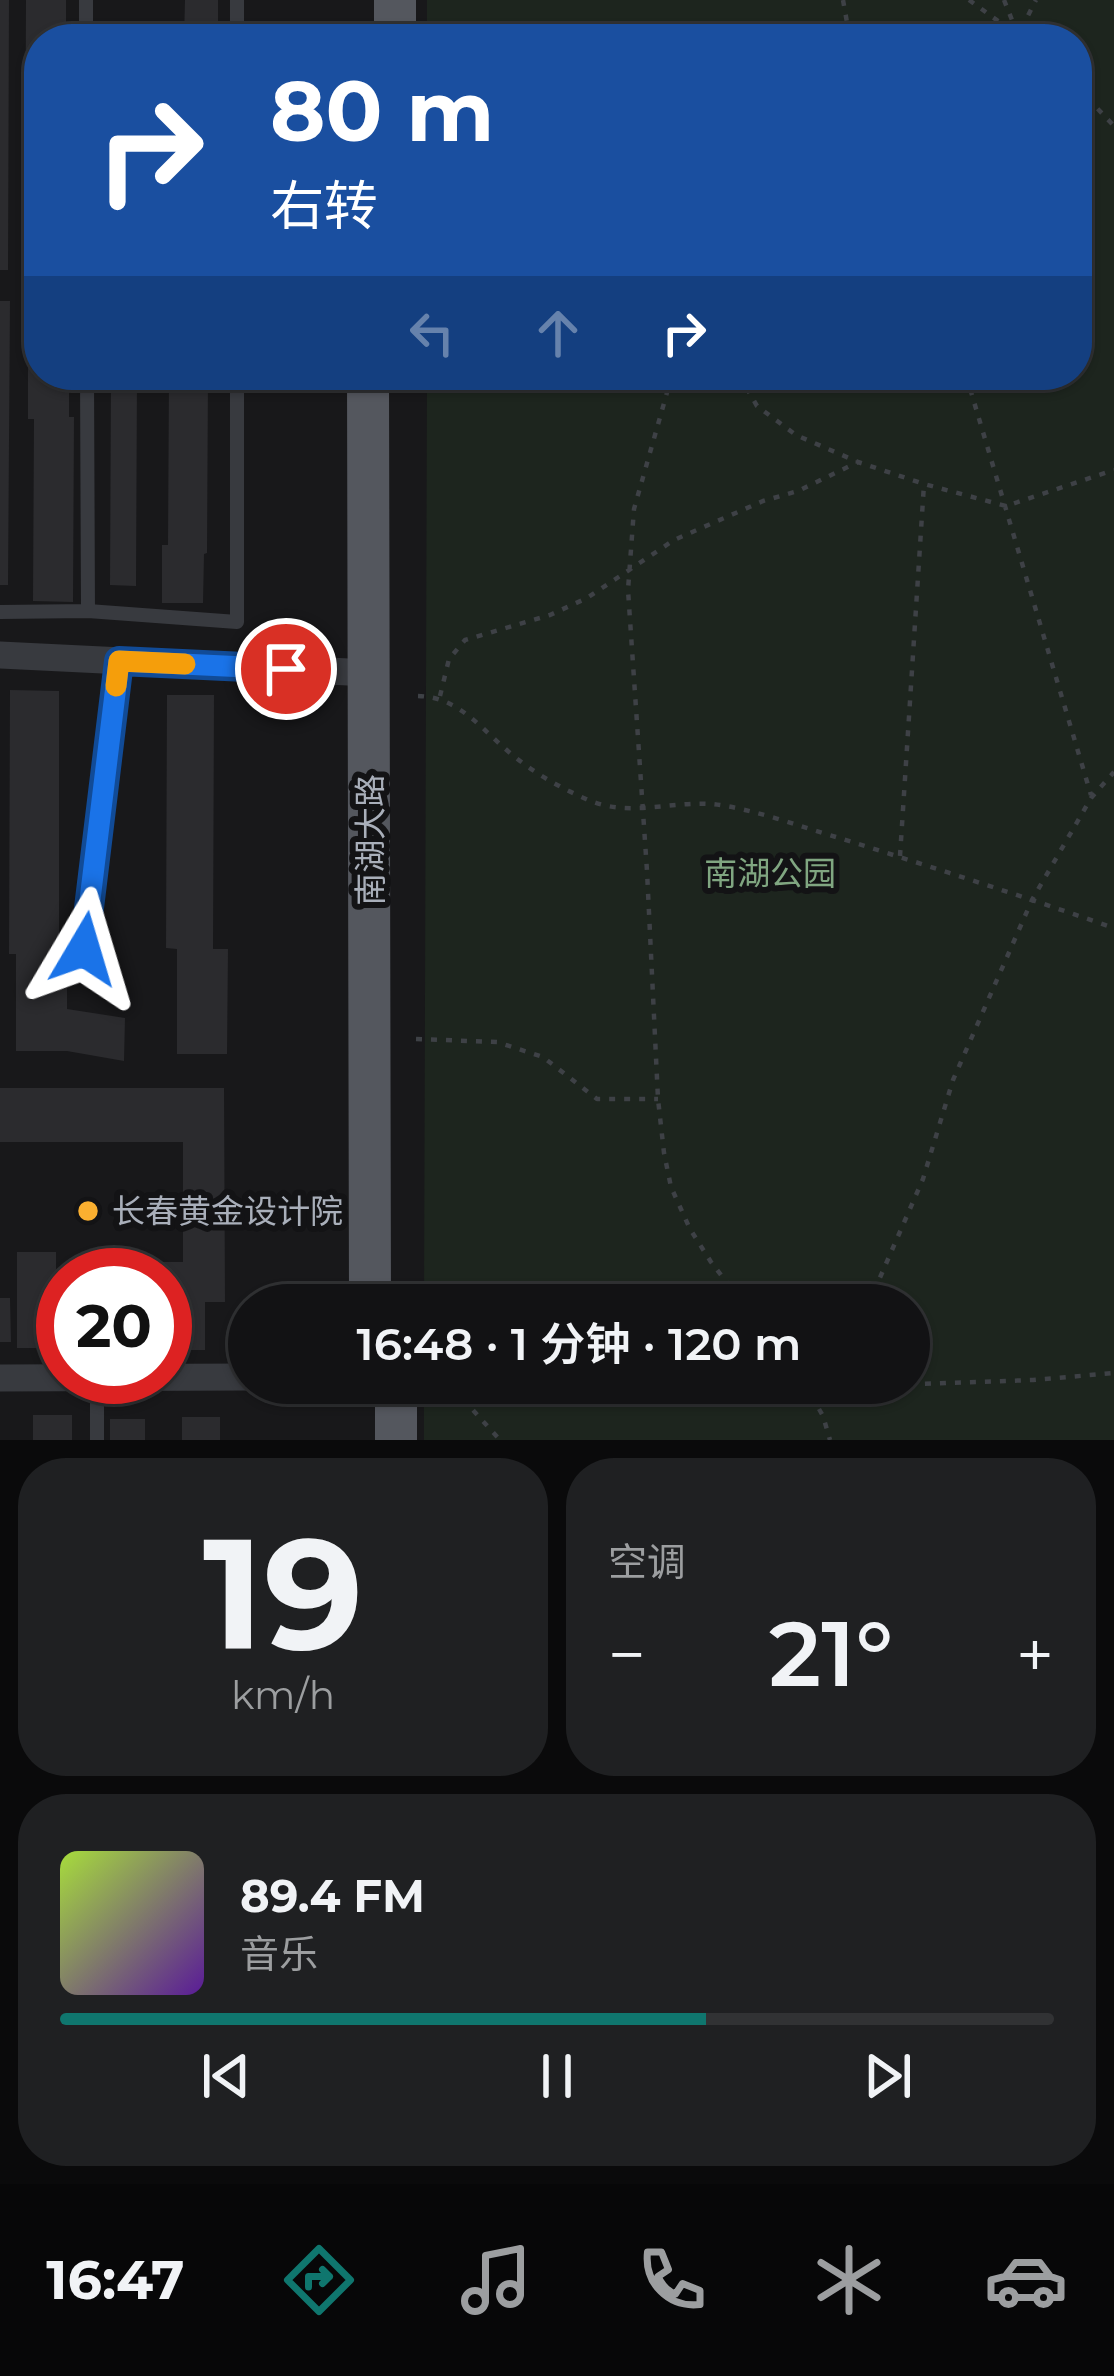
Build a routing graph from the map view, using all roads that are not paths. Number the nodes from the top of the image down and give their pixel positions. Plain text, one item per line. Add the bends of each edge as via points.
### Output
1 (87, 390) edge
2 (237, 390) edge
3 (368, 390) edge
4 (396, 390) edge
5 (88, 611) junction
6 (0, 612) edge
7 (0, 655) edge
8 (119, 661) junction
9 (369, 674) junction
10 (84, 949) dead end
11 (370, 1284) edge
12 (397, 1284) edge
13 (192, 1377) edge
14 (228, 1377) edge
15 (0, 1378) edge
16 (36, 1378) edge
17 (97, 1404) edge
18 (370, 1404) edge
19 (403, 1404) edge
20 (97, 1440) edge
21 (369, 1440) edge
22 (396, 1440) edge

1 - 5 lane
2 - 5 lane via 237,622
3 - 9 main road, 南湖大路
4 - 12 main road, 南湖大路
5 - 6 lane
7 - 8 street
8 - 9 street
8 - 10 lane
9 - 11 main road, 南湖大路
13 - 14 street
15 - 16 street
17 - 20 lane
18 - 21 main road
19 - 22 main road

